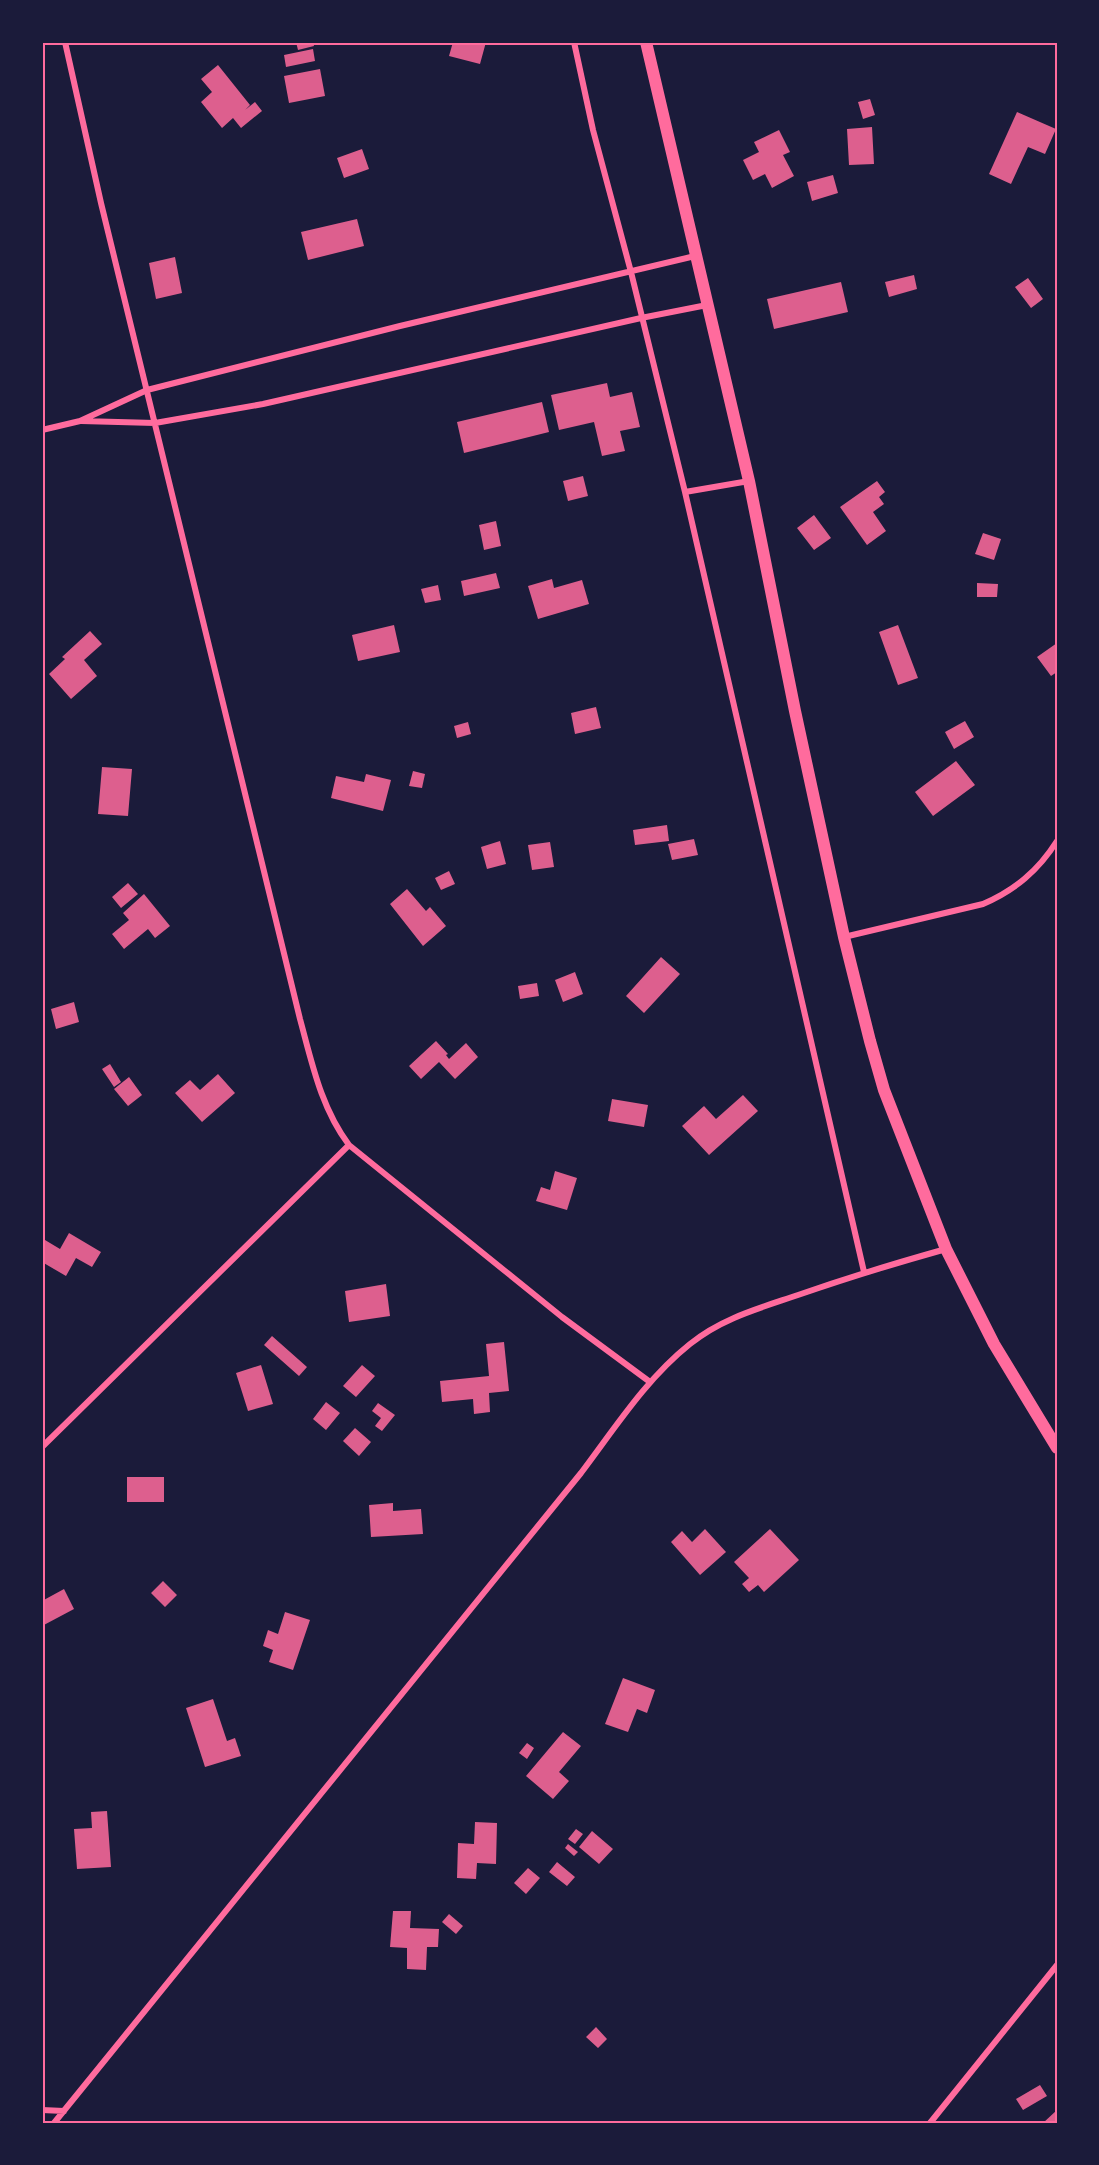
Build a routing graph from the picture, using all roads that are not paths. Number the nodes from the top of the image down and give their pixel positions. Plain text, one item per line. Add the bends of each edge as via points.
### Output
1 (65, 42) edge
2 (574, 42) edge
3 (646, 42) edge
4 (695, 256) junction
5 (631, 272) junction
6 (707, 305) junction
7 (641, 318) junction
8 (147, 390) junction
9 (80, 421) junction
10 (155, 423) junction
11 (42, 430) edge
12 (749, 481) junction
13 (685, 492) junction
14 (1057, 841) edge
15 (844, 937) junction
16 (349, 1145) junction
17 (946, 1250) junction
18 (864, 1272) junction
19 (650, 1382) junction
20 (42, 1447) edge
21 (1057, 1448) edge
22 (1057, 1965) edge
23 (42, 2110) edge
24 (64, 2111) junction
25 (54, 2123) edge
26 (930, 2123) edge

1 - 8 street
2 - 5 street
3 - 4 main road
4 - 5 street
4 - 6 main road
5 - 7 street
5 - 8 street
6 - 7 street
6 - 12 main road
7 - 10 street via 263,404
7 - 13 street
8 - 9 street
8 - 10 street
9 - 10 street
9 - 11 street
10 - 16 street via 300,1019 324,1102
12 - 13 street
12 - 15 main road
13 - 18 street
14 - 15 street via 1032,872 1003,895 983,904
15 - 17 main road via 884,1090
16 - 19 street via 562,1317
16 - 20 street
17 - 18 street
17 - 21 main road via 994,1344
18 - 19 street via 746,1311 719,1324 688,1345
19 - 24 street via 581,1473
22 - 26 street
23 - 24 street
24 - 25 street

